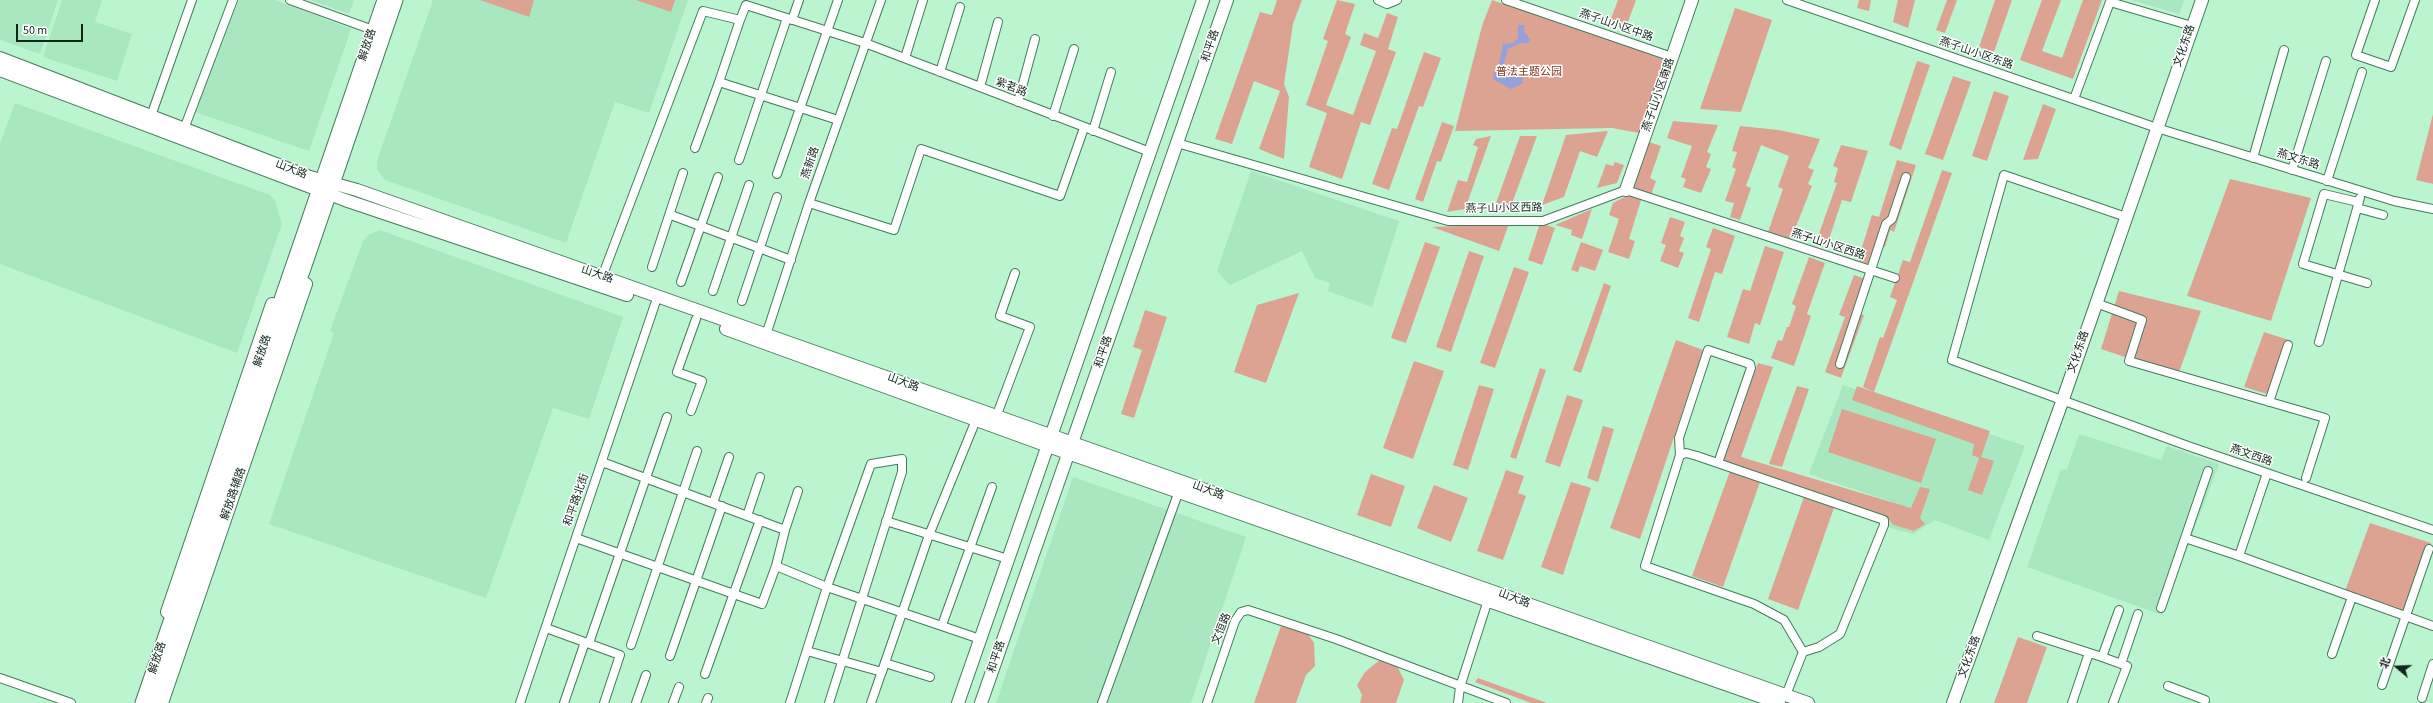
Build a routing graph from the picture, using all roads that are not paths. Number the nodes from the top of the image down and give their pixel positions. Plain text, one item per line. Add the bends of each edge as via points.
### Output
1 (192, 0) edge
2 (233, 0) edge
3 (290, 0) edge
4 (799, 0) edge
5 (838, 0) edge
6 (881, 0) edge
7 (923, 0) edge
8 (1203, 0) edge
9 (1227, 0) edge
10 (1378, 0) edge
11 (1397, 0) edge
12 (1506, 0) edge
13 (1692, 0) edge
14 (1788, 0) edge
15 (2202, 0) edge
16 (2375, 0) edge
17 (2415, 0) edge
18 (394, 1) edge
19 (747, 2) edge
20 (960, 7) dead end
21 (789, 19) junction
22 (740, 20) junction
23 (998, 22) dead end
24 (2192, 26) junction
25 (373, 30) junction
26 (827, 31) junction
27 (1035, 39) dead end
28 (865, 43) junction
29 (1074, 49) dead end
30 (2284, 50) dead end
31 (1672, 57) junction
32 (0, 58) edge
33 (905, 58) junction
34 (2326, 61) dead end
35 (0, 70) edge
36 (940, 72) junction
37 (1111, 72) dead end
38 (2362, 72) dead end
39 (719, 82) junction
40 (980, 87) junction
41 (761, 96) junction
42 (2074, 99) junction
43 (1018, 102) junction
44 (800, 108) junction
45 (150, 116) junction
46 (1054, 116) junction
47 (838, 120) junction
48 (1084, 128) junction
49 (2157, 128) junction
50 (184, 129) junction
51 (1093, 131) junction
52 (1177, 143) junction
53 (696, 148) dead end
54 (1150, 152) junction
55 (2253, 158) junction
56 (739, 160) dead end
57 (2292, 170) junction
58 (683, 173) dead end
59 (777, 174) dead end
60 (718, 177) dead end
61 (1906, 177) dead end
62 (2327, 181) junction
63 (749, 184) dead end
64 (326, 187) junction
65 (1626, 190) junction
66 (2361, 191) junction
67 (777, 197) dead end
68 (809, 203) junction
69 (2358, 205) junction
70 (2433, 209) edge
71 (671, 215) junction
72 (2383, 215) dead end
73 (2126, 217) junction
74 (702, 227) junction
75 (731, 238) junction
76 (760, 248) junction
77 (791, 260) junction
78 (652, 267) dead end
79 (1870, 270) junction
80 (1016, 273) dead end
81 (2338, 274) junction
82 (602, 277) junction
83 (295, 278) junction
84 (1895, 278) dead end
85 (681, 282) dead end
86 (2367, 283) dead end
87 (713, 291) dead end
88 (742, 301) dead end
89 (2096, 303) junction
90 (272, 304) dead end
91 (655, 304) junction
92 (696, 319) junction
93 (766, 335) junction
94 (2319, 342) dead end
95 (2288, 345) dead end
96 (1840, 364) dead end
97 (2062, 402) junction
98 (2268, 402) junction
99 (691, 411) dead end
100 (668, 417) dead end
101 (996, 417) junction
102 (976, 420) junction
103 (1050, 441) junction
104 (1071, 448) junction
105 (697, 451) dead end
106 (1680, 455) junction
107 (729, 457) dead end
108 (602, 462) junction
109 (1718, 463) junction
110 (2208, 471) dead end
111 (2267, 474) junction
112 (760, 477) dead end
113 (646, 478) junction
114 (2306, 478) dead end
115 (992, 487) dead end
116 (798, 490) dead end
117 (1179, 491) junction
118 (683, 492) junction
119 (713, 503) junction
120 (722, 506) junction
121 (747, 516) junction
122 (760, 520) junction
123 (886, 521) junction
124 (785, 530) junction
125 (2433, 530) edge
126 (930, 535) junction
127 (576, 538) junction
128 (2185, 538) junction
129 (970, 548) junction
130 (2429, 549) dead end
131 (620, 554) junction
132 (2239, 556) junction
133 (1008, 560) junction
134 (776, 566) junction
135 (658, 567) junction
136 (696, 581) junction
137 (826, 587) junction
138 (733, 595) junction
139 (2352, 597) junction
140 (862, 599) junction
141 (1488, 600) junction
142 (2161, 608) dead end
143 (2118, 610) dead end
144 (903, 612) junction
145 (2138, 614) dead end
146 (2405, 616) junction
147 (942, 625) junction
148 (2433, 626) edge
149 (546, 628) junction
150 (2037, 636) dead end
151 (980, 639) junction
152 (587, 643) junction
153 (631, 645) dead end
154 (807, 651) junction
155 (1803, 652) junction
156 (2089, 653) junction
157 (2332, 654) dead end
158 (670, 656) dead end
159 (2102, 657) junction
160 (842, 661) junction
161 (885, 663) junction
162 (2121, 664) junction
163 (2433, 664) edge
164 (882, 672) junction
165 (646, 674) dead end
166 (705, 674) dead end
167 (0, 678) edge
168 (930, 678) dead end
169 (2382, 685) dead end
170 (2168, 686) dead end
171 (679, 687) dead end
172 (1460, 687) junction
173 (2422, 698) dead end
174 (1783, 699) edge
175 (523, 702) edge
176 (2208, 702) edge
177 (71, 703) edge
178 (135, 703) edge
179 (142, 703) edge
180 (155, 703) edge
181 (162, 703) edge
182 (564, 703) edge
183 (604, 703) edge
184 (636, 703) edge
185 (673, 703) edge
186 (790, 703) edge
187 (829, 703) edge
188 (871, 703) edge
189 (958, 703) edge
190 (981, 703) edge
191 (1102, 703) edge
192 (1207, 703) edge
193 (1458, 703) edge
194 (1506, 703) edge
195 (1808, 703) edge
196 (1953, 703) edge
197 (2072, 703) edge
198 (2113, 703) edge

1 - 45 street
2 - 50 street
3 - 25 street
4 - 21 street
5 - 26 street
6 - 28 street, 燕新路
7 - 33 street
8 - 54 main road, 和平路
9 - 52 main road, 和平路
10 - 11 street via 1387,4
12 - 31 street, 燕子山小区中路
13 - 31 main road, 燕子山小区南路
14 - 42 street, 燕子山小区东路
15 - 24 main road, 文化东路
16 - 17 street via 2356,56 2392,67
18 - 25 main road, 解放路
18 - 64 main road, 解放路
19 - 21 street, 紫茗路
19 - 22 street
20 - 36 street
21 - 26 street, 紫茗路
21 - 41 street
22 - 39 street
22 - 82 street via 703,11
23 - 40 street
24 - 42 street via 2110,2
24 - 49 main road, 文化东路
25 - 64 main road, 解放路
26 - 28 street, 紫茗路
26 - 44 street
27 - 43 street
28 - 33 street, 紫茗路
28 - 47 street, 燕新路
29 - 46 street
30 - 55 street
31 - 65 main road, 燕子山小区南路
32 - 45 main road, 山大路
33 - 36 street, 紫茗路
34 - 57 street
35 - 64 main road, 山大路
36 - 40 street, 紫茗路
37 - 51 street
38 - 62 street
39 - 41 street
39 - 53 street
40 - 43 street, 紫茗路
41 - 44 street
41 - 56 street
42 - 49 street, 燕子山小区东路
43 - 46 street, 紫茗路
44 - 47 street
44 - 59 street
45 - 50 main road, 山大路
46 - 48 street, 紫茗路
47 - 68 street, 燕新路
48 - 51 street, 紫茗路
48 - 68 street via 1060,196 921,149 894,230
49 - 55 street, 燕文东路
49 - 73 main road, 文化东路
50 - 64 main road, 山大路
51 - 54 street, 紫茗路
52 - 65 street, 燕子山小区西路 via 1448,221 1543,221
52 - 104 main road, 和平路
54 - 103 main road, 和平路
55 - 57 street, 燕文东路
57 - 62 street, 燕文东路
58 - 71 street
60 - 74 street
61 - 79 street via 1892,219 1886,224
62 - 66 street, 燕文东路
63 - 75 street
64 - 82 main road, 山大路
64 - 83 main road, 解放路
64 - 91 main road, 山大路
65 - 79 street, 燕子山小区西路
66 - 69 street
66 - 70 street, 燕文东路 via 2394,202
67 - 76 street
68 - 77 street, 燕新路
69 - 72 street
69 - 81 street
69 - 81 street via 2324,194 2303,264
71 - 74 street
71 - 78 street
73 - 89 main road, 文化东路
73 - 97 street, 燕文西路 via 2004,175 1952,360
74 - 75 street
74 - 85 street
75 - 76 street
75 - 87 street
76 - 77 street
76 - 88 street
77 - 93 street, 燕新路
79 - 84 street, 燕子山小区西路
79 - 96 street
80 - 101 street via 1000,316 1030,327
81 - 86 street
81 - 94 street
82 - 93 main road, 山大路
83 - 179 main road, 解放路
83 - 180 main road, 解放路
83 - 181 main road, 解放路辅路
89 - 97 main road, 文化东路
89 - 98 street via 2142,320 2129,361
90 - 178 main road
91 - 92 main road, 山大路
91 - 108 street, 和平路北街
92 - 99 street via 677,372 702,381
92 - 102 main road, 山大路
93 - 101 main road, 山大路
95 - 98 street
97 - 111 street, 燕文西路
97 - 196 main road, 文化东路
98 - 114 street via 2325,418
100 - 113 street
101 - 103 main road, 山大路
102 - 103 main road, 山大路
102 - 126 street
103 - 104 main road, 山大路
103 - 133 main road, 和平路
104 - 117 main road, 山大路
104 - 174 main road, 山大路
104 - 190 main road, 和平路
105 - 118 street
106 - 109 street via 1686,453
106 - 109 street via 1679,438 1708,350 1750,364 1751,368
106 - 155 street via 1644,566 1754,604 1784,620
107 - 119 street
108 - 113 street
108 - 127 street, 和平路北街
109 - 155 street via 1884,520 1840,634 1819,647
110 - 128 street
111 - 125 street, 燕文西路
111 - 132 street
112 - 121 street
113 - 118 street
113 - 131 street
115 - 129 street
116 - 124 street
117 - 141 main road, 山大路
117 - 191 street
118 - 119 street
118 - 135 street
119 - 120 street
120 - 121 street
120 - 136 street
121 - 122 street
122 - 124 street
122 - 138 street
123 - 126 street
123 - 137 street via 902,472 902,459 872,464
123 - 140 street
124 - 134 street
126 - 129 street
126 - 144 street
127 - 131 street
127 - 149 street, 和平路北街
128 - 132 street
128 - 142 street
129 - 133 street
129 - 147 street
130 - 146 street
131 - 135 street
131 - 152 street
132 - 139 street
133 - 151 main road, 和平路
134 - 137 street
134 - 138 street via 762,604
135 - 136 street
135 - 153 street
136 - 138 street
136 - 158 street
137 - 140 street
137 - 154 street
138 - 166 street
139 - 146 street
139 - 157 street
140 - 144 street
140 - 160 street
141 - 172 street
141 - 174 main road, 山大路
143 - 159 street
144 - 147 street
144 - 161 street
145 - 162 street
146 - 148 street
146 - 169 street
147 - 151 street
149 - 152 street
149 - 175 street, 和平路北街
150 - 156 street
151 - 189 main road, 和平路
152 - 182 street
152 - 183 street via 620,655
154 - 160 street
154 - 186 street
155 - 174 street
156 - 159 street
156 - 197 street
159 - 162 street
160 - 164 street
160 - 187 street
161 - 164 street
161 - 168 street
162 - 198 street via 2127,666
163 - 173 street
164 - 188 street
165 - 184 street
167 - 177 street
170 - 176 street
171 - 185 street
172 - 192 street, 文恒路 via 1336,639 1248,610 1241,612 1235,622
172 - 193 street
172 - 194 street
174 - 195 main road, 山大路

